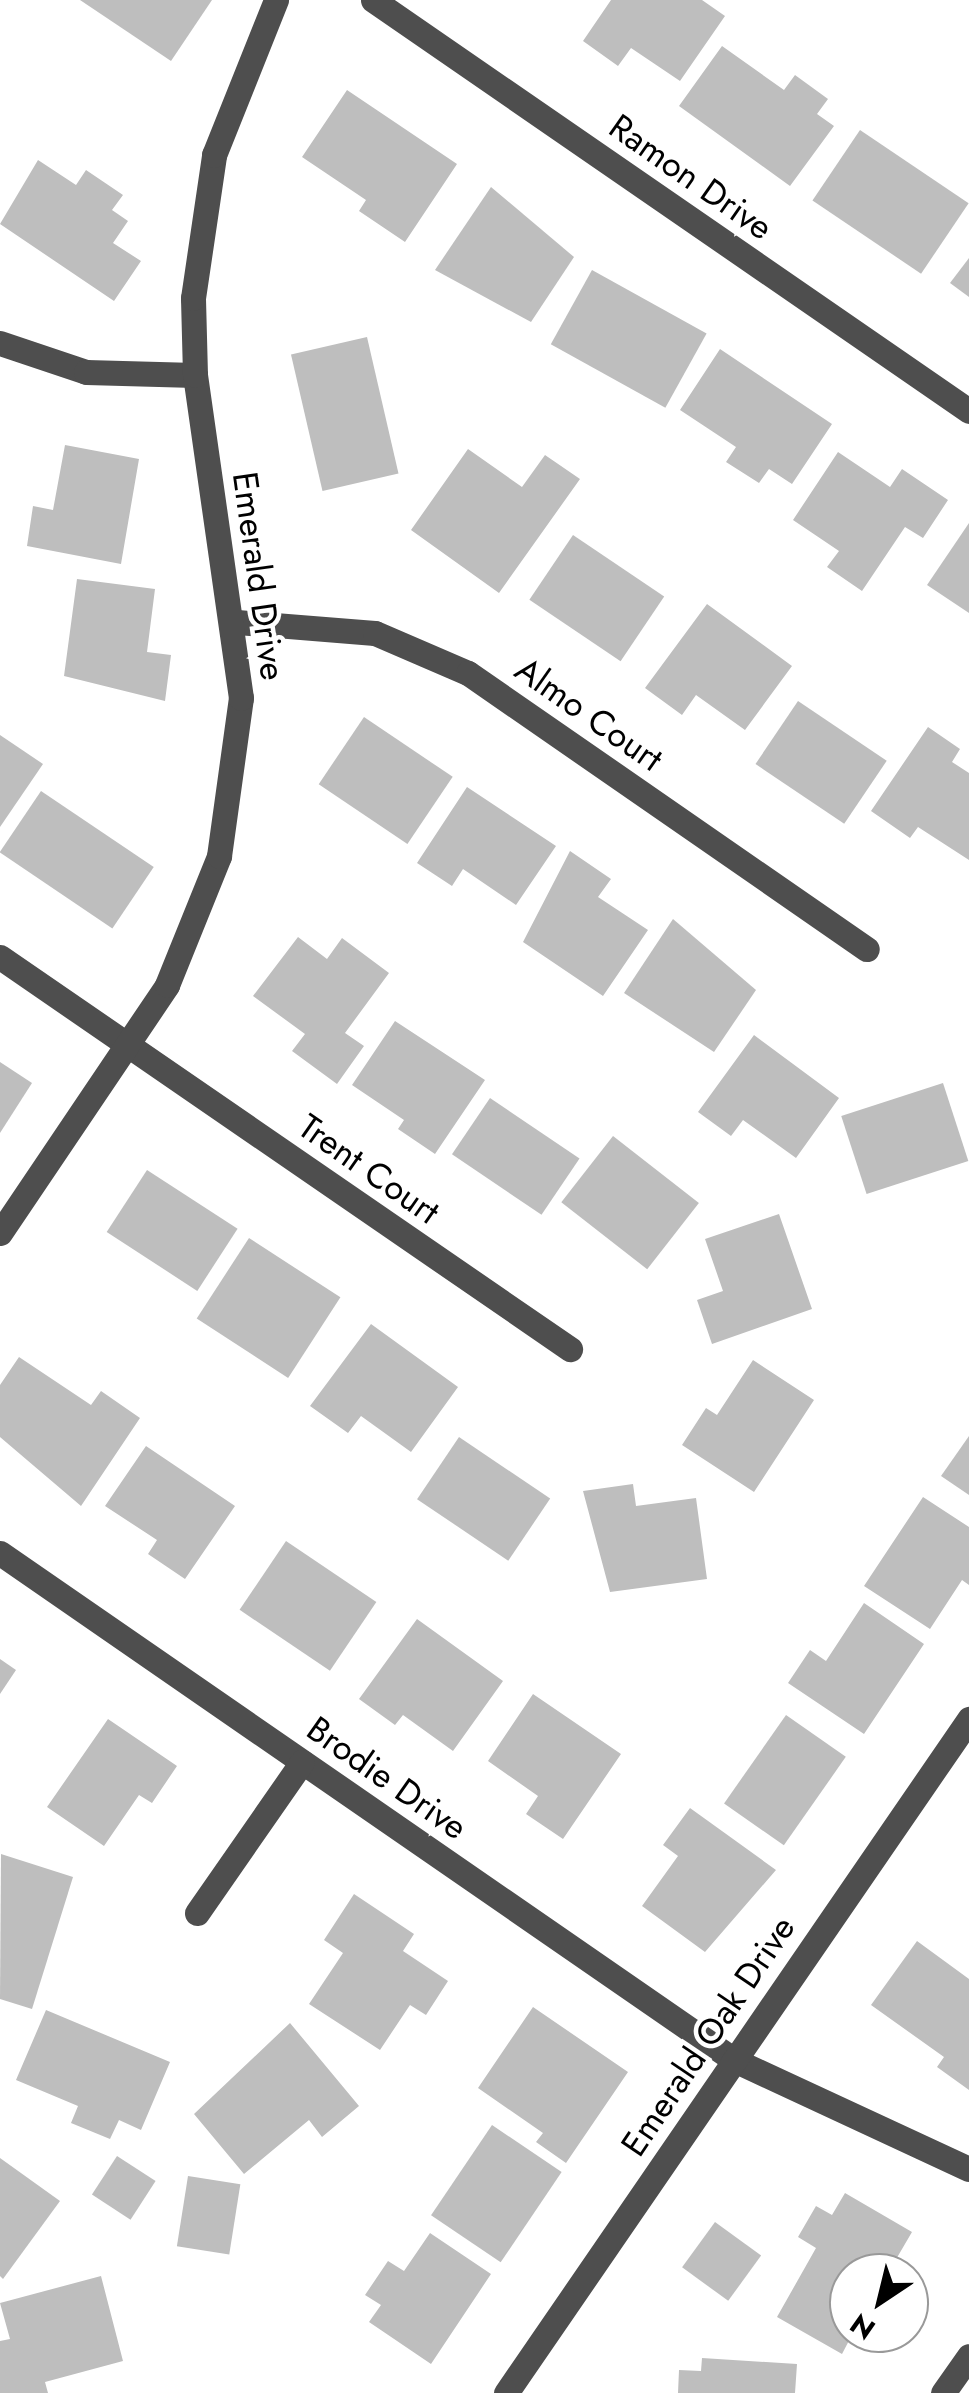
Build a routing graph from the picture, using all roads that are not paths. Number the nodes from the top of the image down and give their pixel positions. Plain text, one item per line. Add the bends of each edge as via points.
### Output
1 (276, 0) edge
2 (373, 0) edge
3 (0, 343) edge
4 (195, 376) junction
5 (969, 411) edge
6 (237, 622) junction
7 (867, 950) dead end
8 (0, 957) edge
9 (128, 1046) junction
10 (0, 1233) edge
11 (570, 1349) dead end
12 (0, 1554) edge
13 (969, 1719) edge
14 (302, 1762) junction
15 (197, 1913) dead end
16 (734, 2060) junction
17 (969, 2169) edge
18 (969, 2356) edge
19 (506, 2393) edge
20 (943, 2393) edge

1 - 4 street, Emerald Drive via 214,155 196,260
2 - 5 street, Ramon Drive
3 - 4 street via 86,372
4 - 6 street, Emerald Drive
6 - 7 street, Almo Court via 376,633 468,673
6 - 9 street, Emerald Drive via 237,753 219,856 174,970
8 - 9 street, Trent Court
9 - 10 street, Emerald Drive
9 - 11 street, Trent Court
12 - 14 street, Brodie Drive
13 - 16 street, Emerald Oak Drive
14 - 15 street
14 - 16 street, Brodie Drive
16 - 17 street, Brodie Drive
16 - 19 street, Emerald Oak Drive
18 - 20 street

